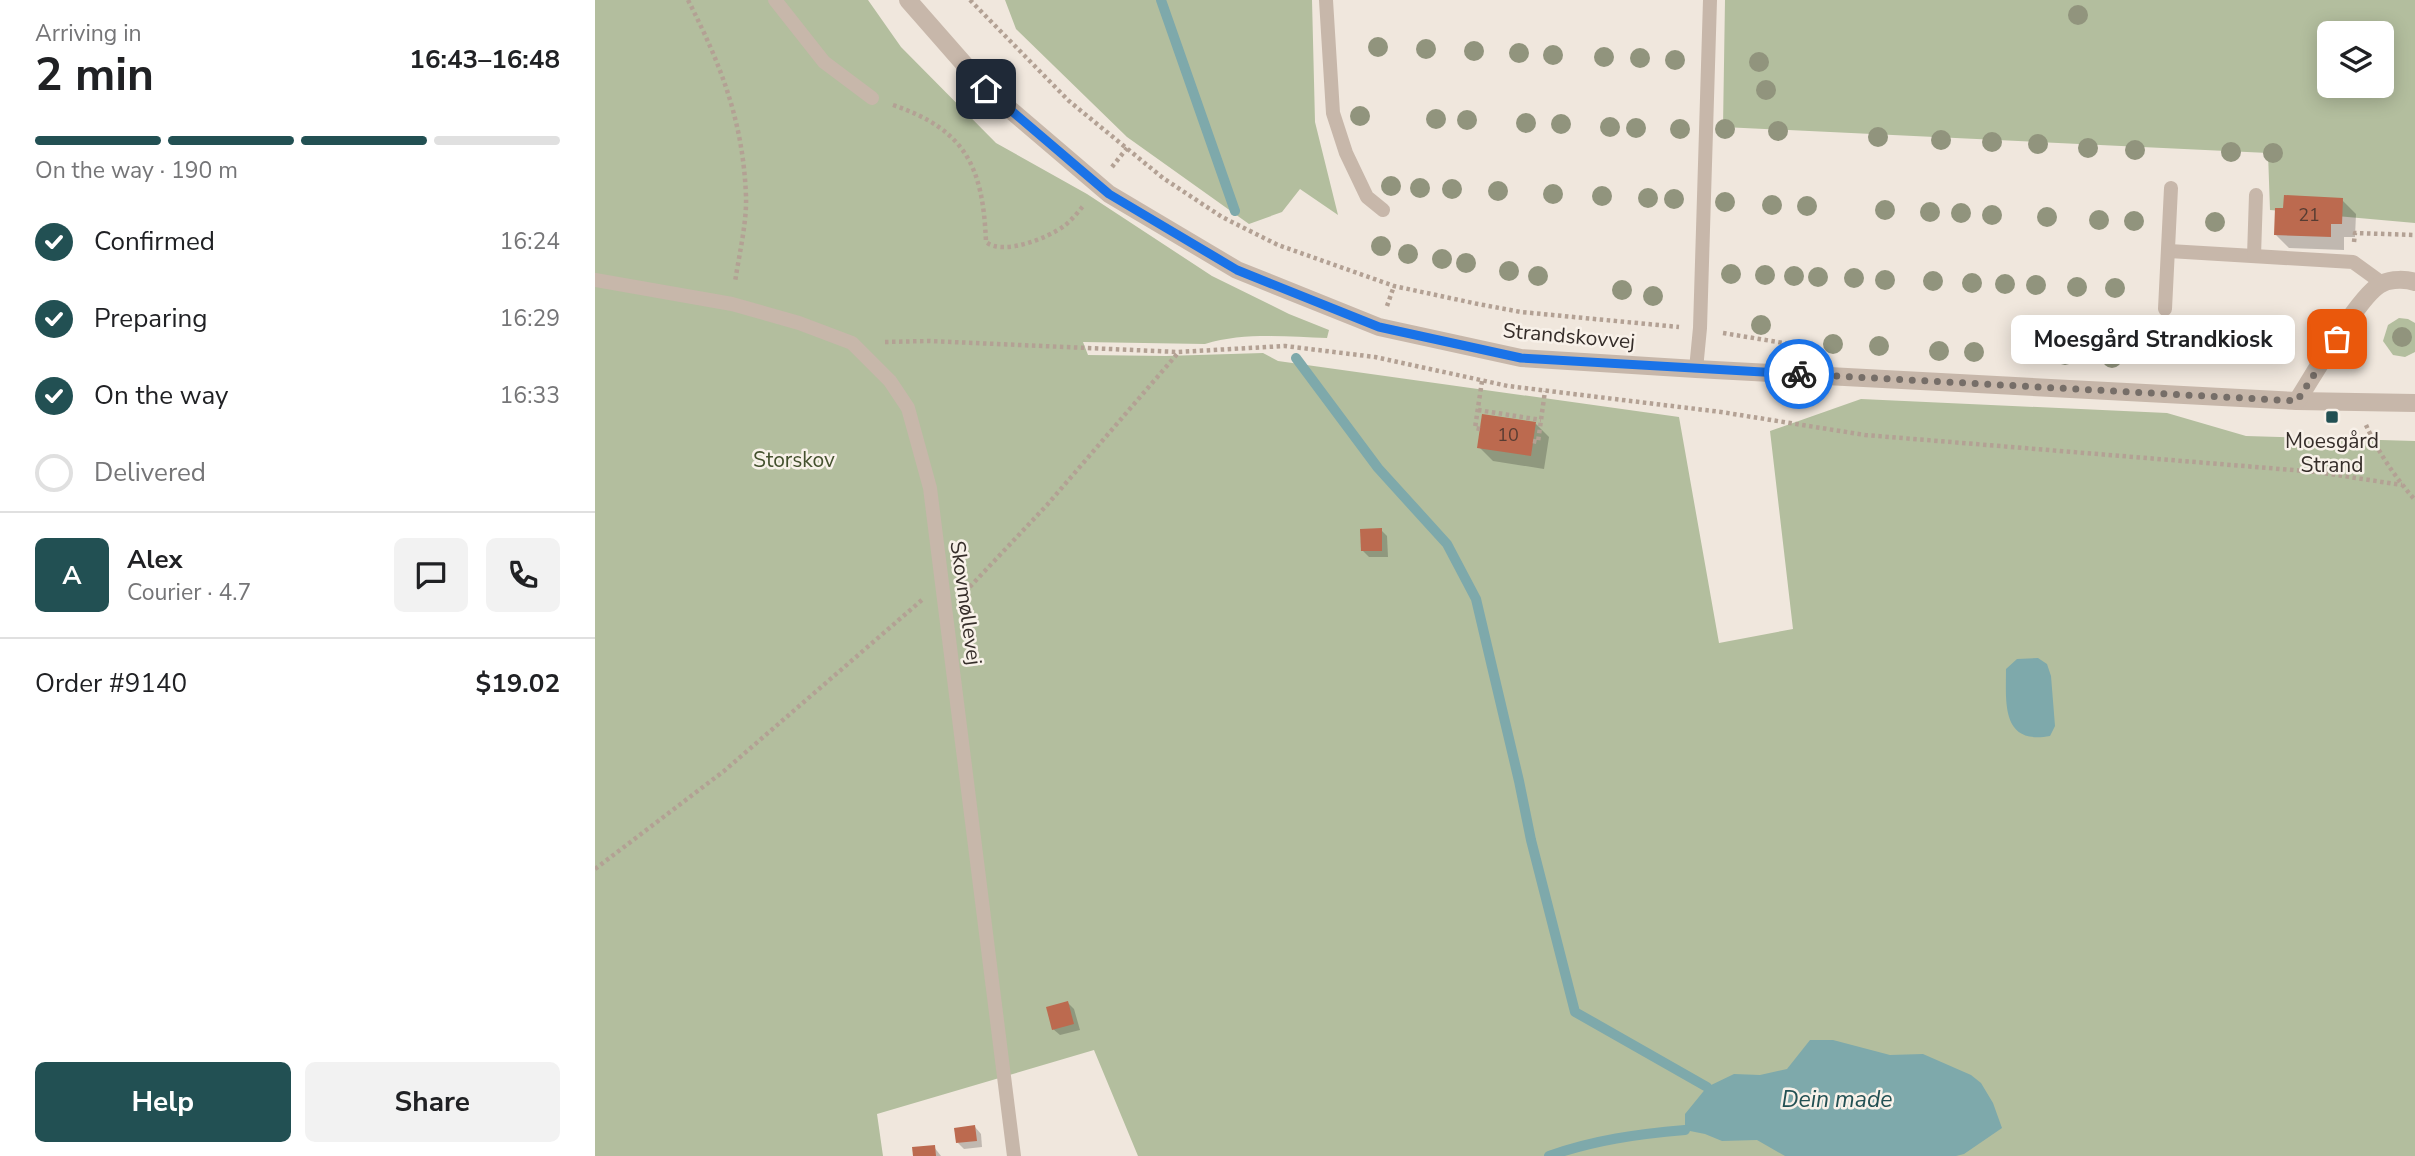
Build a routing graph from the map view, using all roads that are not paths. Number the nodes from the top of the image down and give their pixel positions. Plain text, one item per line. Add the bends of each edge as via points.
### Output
1 (775, 0) edge
2 (908, 0) edge
3 (1326, 0) edge
4 (1710, 0) edge
5 (872, 98) road end
6 (2171, 188) dead end
7 (2256, 195) dead end
8 (1383, 210) dead end
9 (2169, 251) junction
10 (2254, 256) junction
11 (595, 280) edge
12 (2415, 282) edge
13 (2382, 283) junction
14 (2165, 310) dead end
15 (1696, 369) junction
16 (2297, 401) junction
17 (2415, 403) edge
18 (1014, 1156) edge

1 - 5 lane via 824,62
2 - 15 street, Strandskovvej via 986,89 1099,186 1237,270 1379,327 1521,358
3 - 8 lane via 1333,113 1367,197
4 - 15 lane
6 - 9 lane
7 - 10 lane
9 - 10 lane
9 - 14 lane
10 - 13 lane via 2353,262
11 - 18 lane, Skovmøllevej via 732,304 852,343 890,381 908,408 930,488
12 - 13 street
13 - 16 street via 2364,297
15 - 16 street, Strandskovvej
16 - 17 street, Strandskovvej

